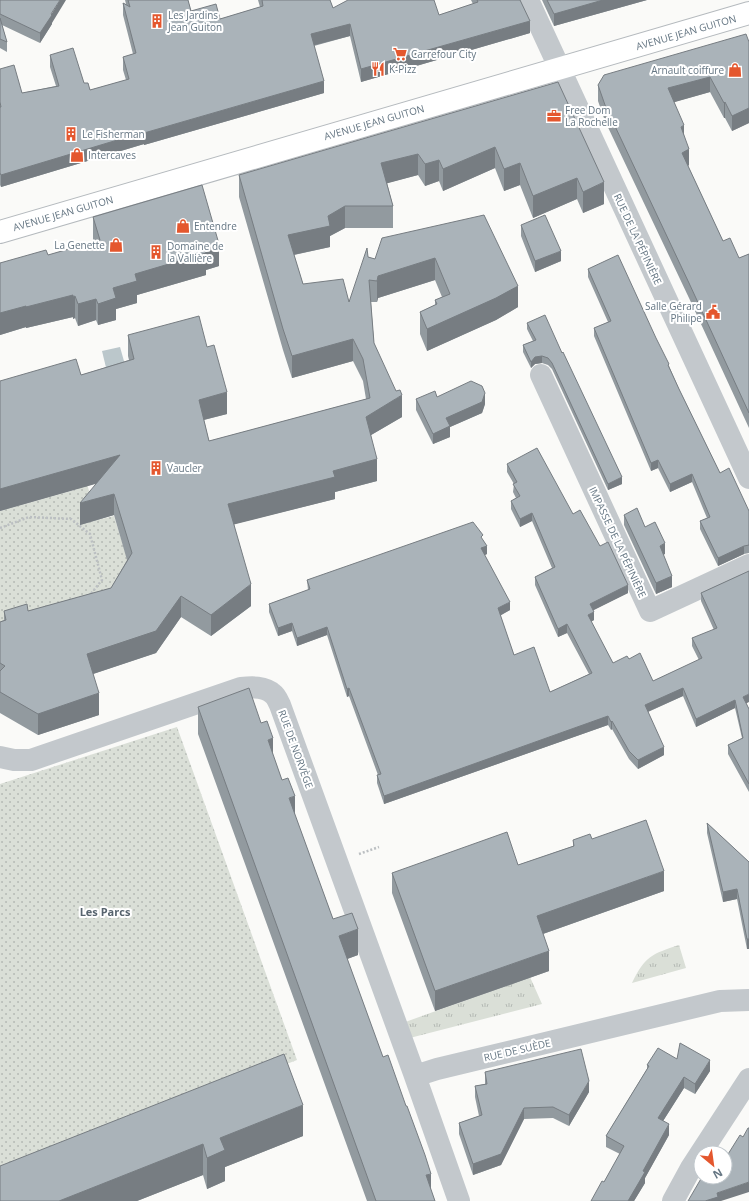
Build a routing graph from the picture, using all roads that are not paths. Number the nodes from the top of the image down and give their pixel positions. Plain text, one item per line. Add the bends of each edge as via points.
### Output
1 (528, 0) edge
2 (749, 13) edge
3 (559, 68) junction
4 (0, 232) edge
5 (541, 375) dead end
6 (749, 478) edge
7 (749, 565) edge
8 (0, 757) edge
9 (749, 1000) edge
10 (415, 1076) junction
11 (749, 1079) edge
12 (459, 1201) edge
13 (673, 1201) edge

1 - 3 street, RUE DE LA PÉPINIÈRE
2 - 3 main road, AVENUE JEAN GUITON
3 - 4 main road, AVENUE JEAN GUITON
3 - 6 street, RUE DE LA PÉPINIÈRE
5 - 7 street, IMPASSE DE LA PÉPINIÈRE via 650,611
8 - 10 street, RUE DE NORVÈGE via 31,760 241,688 262,688 272,693 280,705
9 - 10 street, RUE DE SUÈDE via 720,1001
10 - 12 street
11 - 13 street via 691,1168

